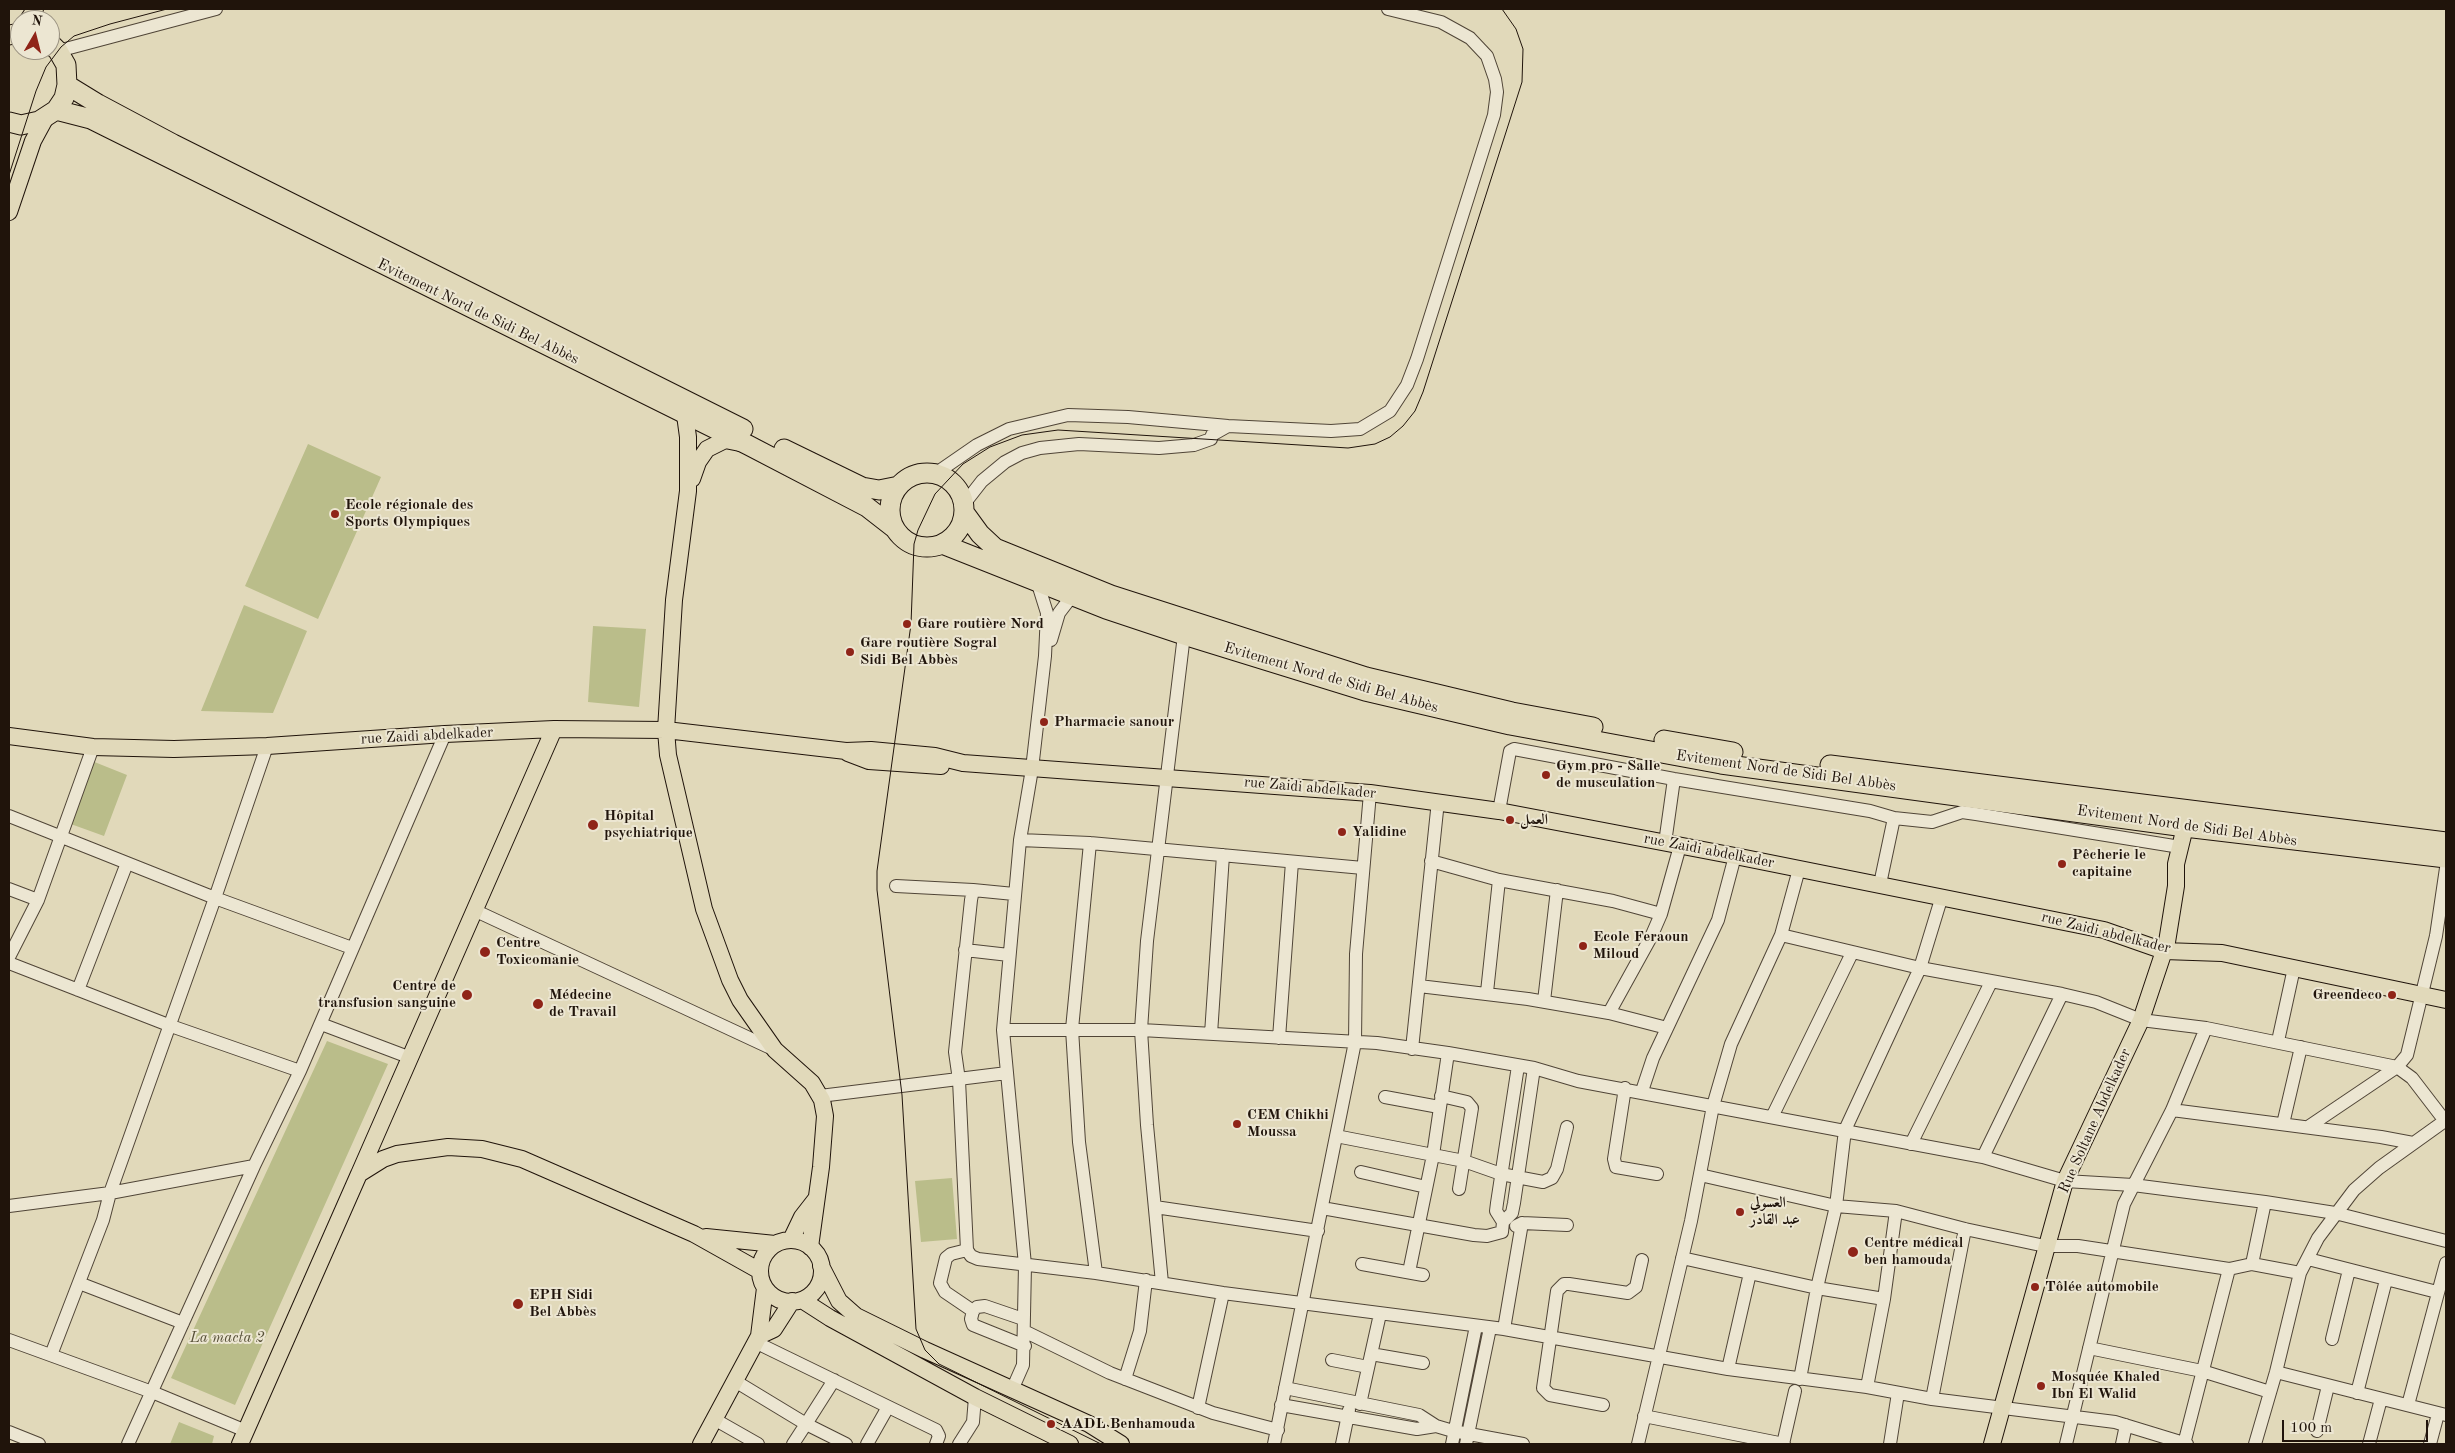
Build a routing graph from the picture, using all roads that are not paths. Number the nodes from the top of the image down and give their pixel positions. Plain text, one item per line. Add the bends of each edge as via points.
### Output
1 (216, 9) edge
2 (1388, 9) edge
3 (60, 52) edge
4 (60, 59) edge
5 (68, 85) junction
6 (51, 113) junction
7 (9, 122) edge
8 (9, 212) edge
9 (685, 415) junction
10 (1194, 423) junction
11 (1228, 426) junction
12 (748, 445) junction
13 (1194, 446) junction
14 (935, 474) junction
15 (899, 486) junction
16 (688, 491) junction
17 (964, 508) junction
18 (894, 528) junction
19 (942, 544) junction
20 (1037, 582) junction
21 (1072, 596) junction
22 (1184, 635) junction
23 (1045, 656) junction
24 (554, 729) junction
25 (666, 730) junction
26 (445, 734) junction
27 (9, 736) edge
28 (267, 746) junction
29 (93, 747) junction
30 (1690, 758) junction
31 (1032, 769) junction
32 (1167, 778) junction
33 (1680, 780) junction
34 (1370, 793) junction
35 (1438, 801) junction
36 (1499, 811) junction
37 (9, 816) edge
38 (1894, 818) junction
39 (2185, 827) junction
40 (61, 836) junction
41 (1020, 840) junction
42 (2446, 842) edge
43 (1090, 844) junction
44 (1672, 845) junction
45 (2180, 847) junction
46 (1159, 849) junction
47 (1223, 855) junction
48 (1735, 856) junction
49 (2446, 858) edge
50 (1431, 861) junction
51 (1292, 862) junction
52 (127, 863) junction
53 (1363, 868) junction
54 (2446, 868) edge
55 (1799, 869) junction
56 (1499, 880) junction
57 (1880, 884) junction
58 (896, 886) dead end
59 (9, 889) edge
60 (973, 890) junction
61 (1557, 890) junction
62 (1014, 894) junction
63 (1942, 896) junction
64 (215, 898) junction
65 (38, 900) junction
66 (476, 912) junction
67 (1661, 914) junction
68 (1781, 935) junction
69 (352, 948) junction
70 (965, 950) junction
71 (2164, 951) junction
72 (1852, 953) junction
73 (1009, 956) junction
74 (9, 957) edge
75 (9, 963) edge
76 (1920, 968) junction
77 (2294, 968) junction
78 (1991, 982) junction
79 (1419, 986) junction
80 (78, 990) junction
81 (1487, 992) junction
82 (2062, 994) junction
83 (2423, 995) junction
84 (2446, 1000) edge
85 (1544, 1001) junction
86 (1608, 1013) junction
87 (2141, 1020) junction
88 (321, 1024) junction
89 (171, 1026) junction
90 (1667, 1028) junction
91 (2206, 1028) junction
92 (1072, 1029) junction
93 (1003, 1030) junction
94 (1141, 1030) junction
95 (1211, 1034) junction
96 (1279, 1038) junction
97 (2278, 1041) junction
98 (1355, 1042) junction
99 (2301, 1047) junction
100 (1412, 1049) junction
101 (774, 1050) junction
102 (1448, 1053) junction
103 (410, 1058) junction
104 (1518, 1066) junction
105 (2397, 1067) junction
106 (1534, 1068) junction
107 (300, 1071) junction
108 (1007, 1073) junction
109 (959, 1080) junction
110 (1625, 1088) junction
111 (1642, 1091) junction
112 (820, 1096) junction
113 (1385, 1096) dead end
114 (1440, 1102) junction
115 (1713, 1106) junction
116 (2172, 1110) junction
117 (1772, 1117) junction
118 (2446, 1120) edge
119 (2283, 1124) junction
120 (1567, 1127) dead end
121 (2308, 1127) junction
122 (1845, 1130) junction
123 (1336, 1136) junction
124 (2413, 1143) junction
125 (1911, 1144) junction
126 (1432, 1155) junction
127 (1982, 1157) junction
128 (1464, 1161) junction
129 (254, 1166) junction
130 (1361, 1172) dead end
131 (359, 1174) junction
132 (1501, 1174) junction
133 (1657, 1174) dead end
134 (1700, 1175) junction
135 (1517, 1177) junction
136 (2065, 1181) junction
137 (2133, 1185) junction
138 (1426, 1187) junction
139 (1459, 1189) dead end
140 (110, 1193) junction
141 (816, 1199) junction
142 (2265, 1202) junction
143 (9, 1206) edge
144 (1836, 1206) junction
145 (1155, 1207) junction
146 (1322, 1208) junction
147 (1896, 1211) junction
148 (2335, 1214) junction
149 (1522, 1222) junction
150 (1567, 1225) dead end
151 (1418, 1226) junction
152 (1502, 1227) junction
153 (1966, 1229) junction
154 (1318, 1231) junction
155 (694, 1234) junction
156 (2446, 1241) edge
157 (783, 1242) junction
158 (2045, 1246) junction
159 (810, 1247) junction
160 (967, 1250) junction
161 (2112, 1253) junction
162 (1682, 1258) junction
163 (2308, 1259) junction
164 (1642, 1260) dead end
165 (2446, 1263) edge
166 (1362, 1264) dead end
167 (2252, 1264) junction
168 (1024, 1265) junction
169 (821, 1266) junction
170 (2229, 1269) junction
171 (2349, 1270) junction
172 (760, 1271) junction
173 (1409, 1272) junction
174 (1096, 1273) junction
175 (1750, 1273) junction
176 (2300, 1273) junction
177 (1423, 1274) dead end
178 (1146, 1280) junction
179 (2386, 1280) junction
180 (79, 1283) junction
181 (1162, 1283) junction
182 (765, 1288) junction
183 (1817, 1288) junction
184 (2437, 1292) junction
185 (1223, 1293) junction
186 (797, 1300) junction
187 (1884, 1300) junction
188 (1303, 1303) junction
189 (972, 1311) junction
190 (1380, 1314) junction
191 (183, 1323) junction
192 (1024, 1325) junction
193 (1476, 1326) junction
194 (1490, 1328) junction
195 (1504, 1330) junction
196 (1550, 1338) junction
197 (757, 1339) junction
198 (2332, 1339) dead end
199 (9, 1340) edge
200 (1025, 1346) junction
201 (2089, 1348) junction
202 (1371, 1354) junction
203 (51, 1355) junction
204 (1659, 1356) junction
205 (1332, 1360) dead end
206 (1422, 1363) dead end
207 (1368, 1367) junction
208 (1728, 1369) junction
209 (2202, 1371) junction
210 (2276, 1372) junction
211 (1125, 1379) junction
212 (1800, 1379) junction
213 (834, 1380) junction
214 (734, 1381) junction
215 (2328, 1386) junction
216 (1867, 1387) junction
217 (1285, 1388) junction
218 (1012, 1390) junction
219 (1795, 1391) dead end
220 (152, 1392) junction
221 (2270, 1392) junction
222 (1898, 1393) junction
223 (2358, 1393) junction
224 (975, 1398) junction
225 (2381, 1399) junction
226 (1932, 1400) junction
227 (1355, 1403) junction
228 (1281, 1405) junction
229 (1603, 1405) dead end
230 (2408, 1406) junction
231 (888, 1407) junction
232 (2002, 1407) junction
233 (1198, 1408) junction
234 (2442, 1414) edge
235 (1644, 1416) junction
236 (1348, 1418) junction
237 (2073, 1418) junction
238 (714, 1419) junction
239 (806, 1424) junction
240 (2126, 1425) junction
241 (1436, 1426) junction
242 (1278, 1430) junction
243 (1454, 1431) junction
244 (2317, 1431) dead end
245 (9, 1432) edge
246 (243, 1438) edge
247 (1720, 1438) edge
248 (1467, 1439) edge
249 (30, 1443) edge
250 (128, 1444) edge
251 (700, 1444) edge
252 (758, 1444) edge
253 (793, 1444) edge
254 (846, 1444) edge
255 (867, 1444) edge
256 (936, 1444) edge
257 (959, 1444) edge
258 (1070, 1444) edge
259 (1121, 1444) edge
260 (1274, 1444) edge
261 (1342, 1444) edge
262 (1452, 1444) edge
263 (1523, 1444) edge
264 (1638, 1444) edge
265 (1784, 1444) edge
266 (1890, 1444) edge
267 (1992, 1444) edge
268 (2066, 1444) edge
269 (2122, 1444) edge
270 (2185, 1444) edge
271 (2255, 1444) edge
272 (2369, 1444) edge
273 (2430, 1444) edge

1 - 3 street
2 - 11 street via 1441,22 1470,38 1487,56 1497,92 1494,115 1407,385 1390,411 1360,429 1331,431
4 - 5 highway
5 - 6 highway via 64,98
5 - 15 highway, Evitement Nord de Sidi Bel Abbès via 173,144 850,483 871,489
6 - 7 highway via 30,124
6 - 8 main road via 33,141
6 - 9 highway, Evitement Nord de Sidi Bel Abbès via 91,120 106,127
9 - 12 highway, Evitement Nord de Sidi Bel Abbès
9 - 16 main road
10 - 11 street
10 - 13 street
10 - 14 street via 1083,414 1051,418 1009,429 990,438
11 - 13 street via 1212,435 1211,440
12 - 16 main road via 725,440 707,448 698,462
12 - 18 highway, Evitement Nord de Sidi Bel Abbès via 867,507
13 - 17 street via 1159,448 1080,444 1040,448 1005,462 982,481
14 - 15 highway via 916,476
14 - 17 highway via 956,486
15 - 18 highway via 890,510
16 - 25 main road via 674,600
17 - 19 highway via 958,531
17 - 42 highway, Evitement Nord de Sidi Bel Abbès via 980,534 995,548 1111,595 1366,677 1482,705 1733,752
18 - 19 highway via 914,545
19 - 20 highway, Evitement Nord de Sidi Bel Abbès
20 - 21 highway, Evitement Nord de Sidi Bel Abbès
20 - 23 street via 1047,612
21 - 22 highway, Evitement Nord de Sidi Bel Abbès
21 - 23 street via 1059,613
22 - 30 highway, Evitement Nord de Sidi Bel Abbès via 1365,691 1437,709
22 - 32 street
23 - 31 street
24 - 25 main road, rue Zaidi abdelkader
24 - 26 main road, rue Zaidi abdelkader
24 - 66 main road
25 - 31 main road, rue Zaidi abdelkader via 846,751 862,760 892,764 938,766 963,763
25 - 101 main road via 668,755 709,925 740,1000
26 - 28 main road, rue Zaidi abdelkader
26 - 69 street
27 - 29 main road, rue Zaidi abdelkader
28 - 29 main road, rue Zaidi abdelkader
28 - 64 street
29 - 40 street
30 - 33 street
30 - 39 highway, Evitement Nord de Sidi Bel Abbès
31 - 32 main road, rue Zaidi abdelkader
31 - 41 street
32 - 34 main road, rue Zaidi abdelkader
32 - 46 street
33 - 36 street via 1514,749 1510,751
33 - 38 street via 1870,811
33 - 44 street
34 - 35 main road, rue Zaidi abdelkader
34 - 53 street
35 - 36 main road, rue Zaidi abdelkader
35 - 50 street
36 - 44 main road, rue Zaidi abdelkader
37 - 40 street
38 - 45 street via 1932,822 1962,812
38 - 57 street
39 - 45 main road, Rue Soltane Abdelkader
39 - 49 highway, Evitement Nord de Sidi Bel Abbès
40 - 52 street
40 - 65 street
41 - 43 street
41 - 62 street
43 - 46 street
43 - 92 street
44 - 48 main road, rue Zaidi abdelkader
44 - 67 street
45 - 71 main road, Rue Soltane Abdelkader
46 - 47 street
46 - 94 street via 1147,941
47 - 51 street
47 - 95 street
48 - 55 main road, rue Zaidi abdelkader
48 - 90 street via 1718,920
50 - 56 street
50 - 79 street
51 - 53 street
51 - 96 street
52 - 64 street
52 - 80 street
53 - 98 street via 1356,954
54 - 83 street
55 - 57 main road, rue Zaidi abdelkader
55 - 68 street
56 - 61 street
56 - 81 street
57 - 63 main road, rue Zaidi abdelkader
58 - 60 street
59 - 65 street
60 - 62 street
60 - 70 street
61 - 67 street
61 - 85 street
62 - 73 street
63 - 71 main road, rue Zaidi abdelkader via 2104,930
63 - 76 street
64 - 69 street
64 - 89 street
65 - 74 street
66 - 101 street
66 - 103 main road
67 - 86 street
68 - 72 street
68 - 115 street via 1731,1044
69 - 88 street
70 - 73 street
70 - 109 street via 955,1052
71 - 77 main road, rue Zaidi abdelkader via 2222,953
71 - 87 main road, Rue Soltane Abdelkader
72 - 76 street
72 - 117 street
73 - 93 street
75 - 80 street
76 - 78 street
76 - 122 street
77 - 83 main road, rue Zaidi abdelkader
77 - 97 street
78 - 82 street
78 - 125 street
79 - 81 street
79 - 100 street
80 - 89 street
81 - 85 street
82 - 87 street via 2096,1002
82 - 127 street
83 - 84 main road, rue Zaidi abdelkader
83 - 105 street via 2410,1048
85 - 86 street
86 - 90 street
87 - 91 street
87 - 136 main road, Rue Soltane Abdelkader
88 - 103 street
88 - 107 street
89 - 107 street
89 - 140 street
90 - 111 street
91 - 97 street
91 - 116 street
92 - 93 street
92 - 94 street
92 - 174 street via 1079,1142
93 - 108 street
94 - 95 street
94 - 145 street
95 - 96 street
96 - 98 street
97 - 99 street
98 - 100 street
98 - 123 street
99 - 105 street
99 - 119 street
100 - 102 street
101 - 112 main road via 812,1083
102 - 104 street
102 - 114 street
103 - 131 main road
104 - 106 street
104 - 132 street
105 - 118 street via 2412,1078
105 - 121 street
106 - 110 street via 1578,1081
106 - 135 street
107 - 129 street
108 - 109 street
108 - 168 street
109 - 112 street
109 - 160 street
110 - 111 street
110 - 133 street via 1614,1159 1616,1166
111 - 115 street
112 - 141 main road via 825,1116
113 - 114 street
114 - 126 street
114 - 128 street via 1471,1105
115 - 117 street
115 - 134 street
116 - 119 street
116 - 137 street
117 - 122 street
118 - 124 street
119 - 121 street
120 - 135 street via 1552,1178 1543,1182
121 - 124 street
122 - 125 street
122 - 144 street
123 - 126 street
123 - 146 street
124 - 148 street via 2354,1190
125 - 127 street
126 - 128 street
126 - 138 street
127 - 136 street
128 - 132 street
128 - 139 street
129 - 140 street
129 - 191 street
130 - 138 street
131 - 155 main road via 383,1159 406,1152 448,1147 482,1149 522,1159
131 - 246 main road
132 - 135 street
132 - 152 street via 1496,1211
134 - 144 street
134 - 162 street
135 - 152 street via 1513,1209
136 - 137 street
136 - 158 main road, Rue Soltane Abdelkader
137 - 142 street
137 - 161 street via 2124,1204
138 - 151 street
140 - 143 street
140 - 180 street via 104,1220
141 - 157 main road
141 - 159 main road
142 - 148 street
142 - 167 street
144 - 147 street
144 - 183 street
145 - 154 street
145 - 181 street
146 - 151 street
146 - 154 street
147 - 153 street
147 - 187 street
148 - 156 street
148 - 163 street
149 - 150 street
149 - 152 street
149 - 195 street
151 - 152 street via 1487,1236
151 - 173 street
153 - 158 street
153 - 226 street
154 - 188 street
155 - 157 main road via 732,1241
155 - 172 main road
157 - 159 main road
157 - 172 main road via 764,1256
158 - 161 street via 2078,1246
158 - 232 main road, Rue Soltane Abdelkader
159 - 169 main road
160 - 168 street via 978,1259
160 - 189 street via 946,1258 940,1283 945,1292
161 - 170 street
161 - 201 street
162 - 175 street
162 - 204 street
163 - 171 street
163 - 176 street
164 - 196 street via 1636,1287 1628,1293 1569,1284 1560,1286
165 - 184 street
166 - 173 street
167 - 170 street
167 - 176 street
168 - 174 street
168 - 192 street
169 - 186 main road via 818,1286 811,1294
169 - 218 main road via 839,1301 856,1316
170 - 209 street
171 - 179 street
171 - 198 street
172 - 182 main road
173 - 177 street
174 - 178 street
175 - 183 street
175 - 208 street
176 - 210 street
178 - 181 street
178 - 211 street via 1140,1331
179 - 184 street
179 - 223 street
180 - 191 street
180 - 203 street
181 - 185 street
182 - 186 main road via 777,1298
182 - 197 main road
183 - 187 street
183 - 212 street
184 - 230 street
185 - 188 street
185 - 233 street
186 - 197 main road via 774,1329
186 - 224 main road
187 - 216 street
188 - 190 street
188 - 217 street
189 - 192 street via 984,1306
189 - 200 street via 970,1319 973,1325
190 - 193 street
190 - 202 street
191 - 220 street
192 - 200 street
192 - 211 street
193 - 194 street
193 - 243 street
194 - 195 street
194 - 248 street
195 - 196 street
196 - 204 street
196 - 229 street via 1545,1393
197 - 213 street
197 - 214 main road
199 - 203 street
200 - 218 street via 1022,1372
201 - 209 street
201 - 237 street
202 - 206 street
202 - 207 street
203 - 220 street
204 - 208 street
204 - 235 street
205 - 207 street
207 - 227 street
208 - 212 street
209 - 221 street
209 - 270 street
210 - 215 street
210 - 221 street
211 - 233 street
212 - 216 street
213 - 231 street
213 - 239 street
214 - 238 main road
214 - 239 street
215 - 223 street
215 - 244 street
216 - 222 street
217 - 227 street
217 - 228 street
218 - 259 main road via 1089,1424
219 - 265 street
220 - 246 street
220 - 250 street
221 - 271 street
222 - 226 street
222 - 266 street
223 - 225 street
224 - 257 street via 973,1422
224 - 258 main road
225 - 230 street
225 - 272 street
226 - 232 street
227 - 236 street
227 - 241 street via 1419,1415
228 - 236 street
228 - 242 street
230 - 234 street
231 - 255 street
231 - 256 street via 936,1430 939,1436
232 - 237 street
232 - 267 main road, Rue Soltane Abdelkader
233 - 242 street
234 - 273 street
235 - 247 street
235 - 264 street
236 - 241 street via 1417,1429
236 - 261 street
237 - 240 street
237 - 268 street
238 - 251 main road
238 - 252 street
239 - 253 street
239 - 254 street
240 - 269 street
240 - 270 street
241 - 243 street
242 - 260 street
243 - 248 street
243 - 262 street
245 - 249 street
247 - 265 street
248 - 263 street

